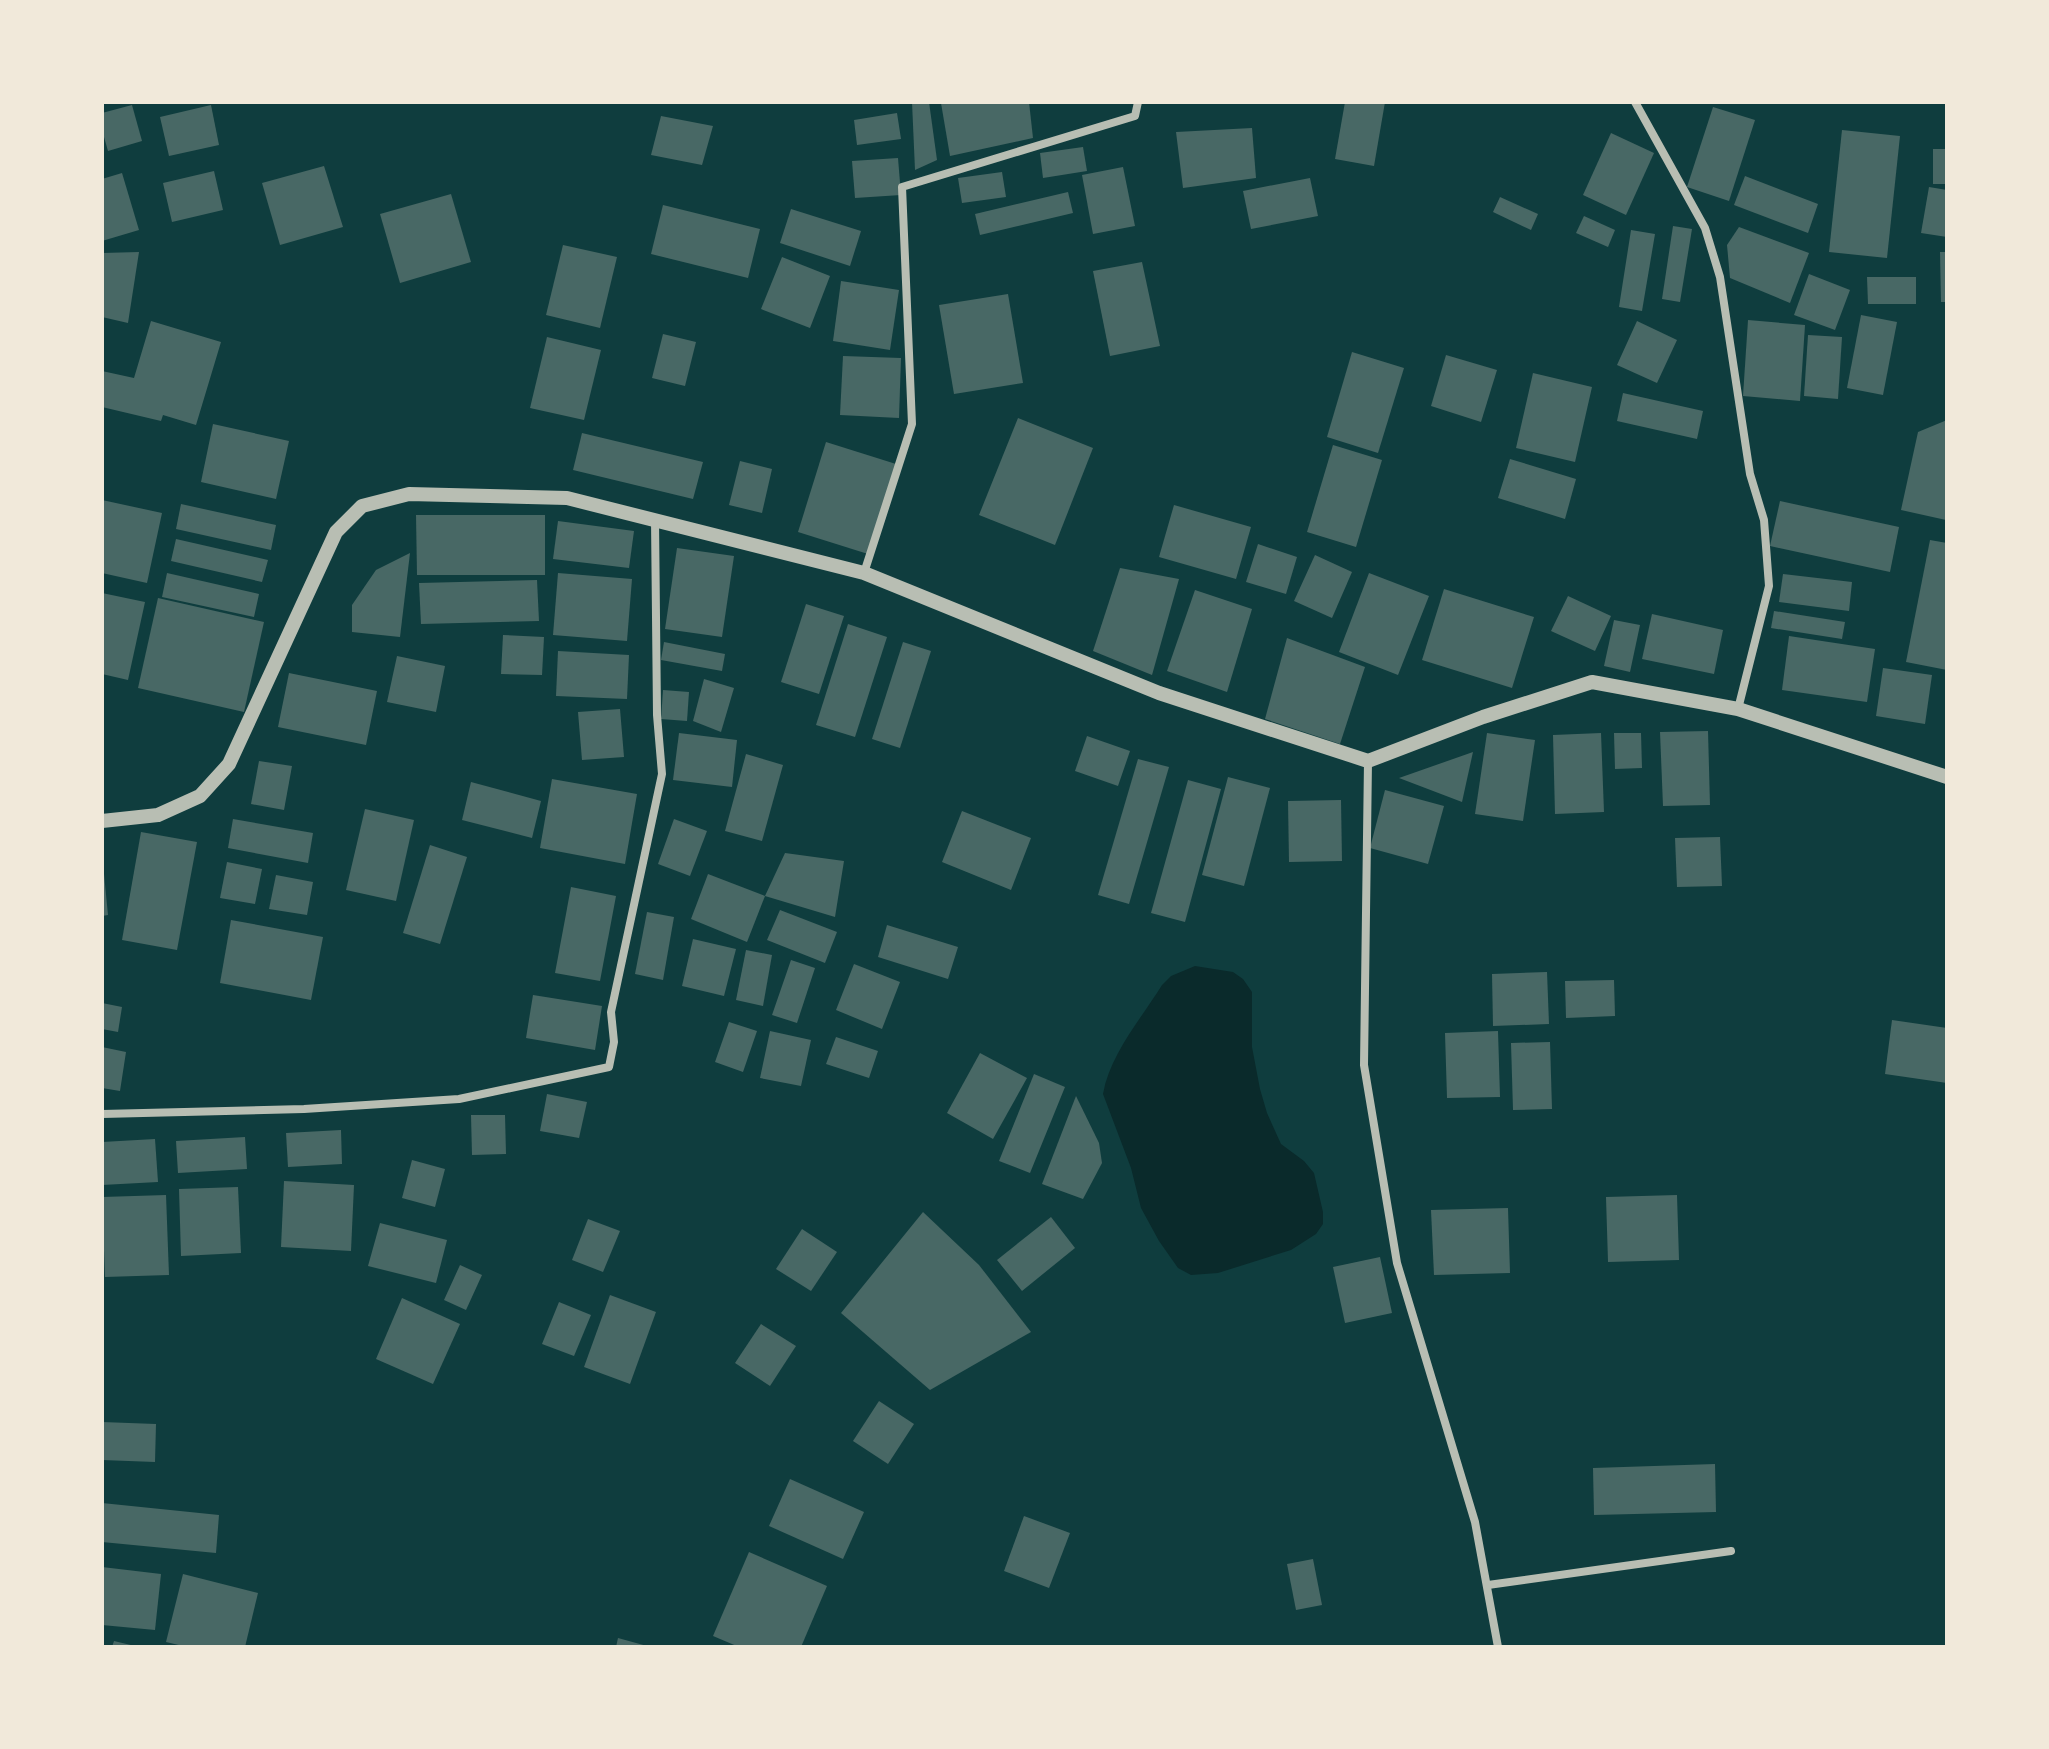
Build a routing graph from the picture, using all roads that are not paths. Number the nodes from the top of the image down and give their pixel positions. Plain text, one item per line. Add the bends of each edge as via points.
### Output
1 (1138, 102) edge
2 (1635, 102) edge
3 (655, 519) junction
4 (864, 573) junction
5 (1738, 709) junction
6 (1368, 761) junction
7 (1947, 777) edge
8 (102, 821) edge
9 (102, 1114) edge
10 (1731, 1551) dead end
11 (1488, 1585) junction
12 (1498, 1647) edge

1 - 4 street via 1135,116 902,187 912,424
2 - 5 street via 1705,228 1717,265 1750,474 1764,520 1769,586
3 - 4 street
3 - 8 street via 567,498 409,494 362,506 336,532 229,764 200,796 158,815
3 - 9 street via 662,774 611,1012 614,1042 609,1067 459,1099
4 - 6 street via 1159,693
5 - 6 street via 1592,682
5 - 7 street
6 - 11 street via 1364,1065 1397,1263 1475,1522
10 - 11 street
11 - 12 street

